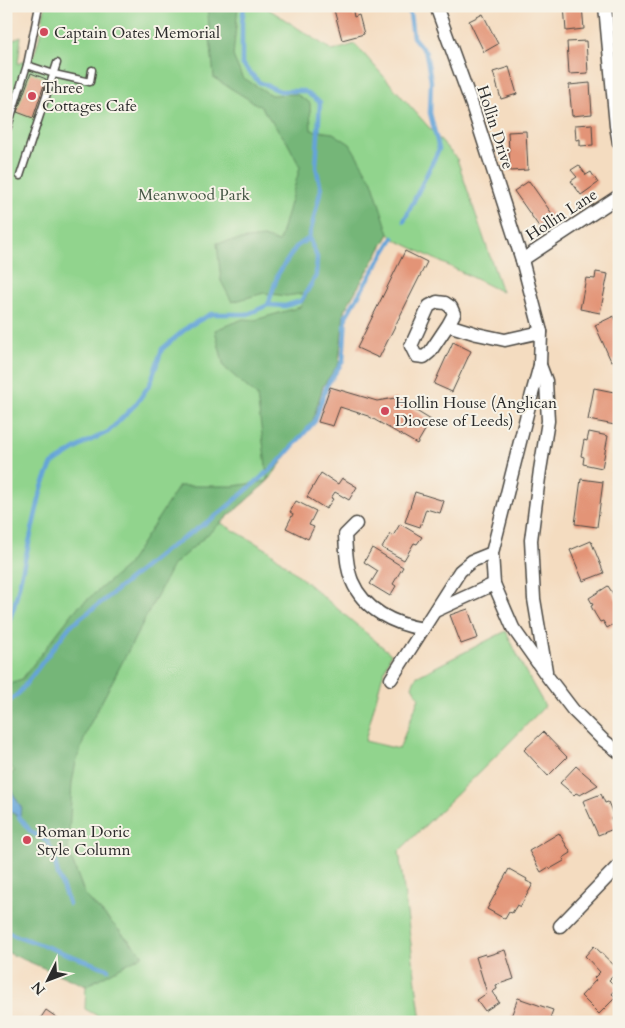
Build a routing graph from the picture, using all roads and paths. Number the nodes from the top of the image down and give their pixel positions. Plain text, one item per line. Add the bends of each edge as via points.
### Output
1 (39, 6) edge
2 (436, 6) edge
3 (605, 6) edge
4 (57, 63) dead end
5 (27, 65) junction
6 (92, 70) dead end
7 (54, 74) junction
8 (6, 133) edge
9 (619, 143) edge
10 (20, 176) dead end
11 (619, 196) edge
12 (522, 260) junction
13 (448, 325) dead end
14 (541, 332) junction
15 (540, 365) junction
16 (356, 524) dead end
17 (492, 553) junction
18 (494, 584) junction
19 (435, 611) junction
20 (423, 629) junction
21 (546, 676) junction
22 (392, 679) dead end
23 (619, 752) edge
24 (619, 865) edge
25 (560, 926) dead end

1 - 5 lane
2 - 12 street, Hollin Drive
3 - 9 street
4 - 7 lane
5 - 7 lane
5 - 8 lane
6 - 7 lane via 90,82
7 - 10 lane
11 - 12 street, Hollin Lane
12 - 14 street, Hollin Drive
13 - 14 street via 505,340
14 - 15 street, Hollin Drive
15 - 17 street
15 - 21 street via 546,381 548,420 531,540 534,599
16 - 20 street via 345,535 351,579 358,593 390,620
17 - 18 street
17 - 19 street via 472,561 460,571
18 - 19 street
18 - 21 street via 513,628
19 - 20 street
20 - 22 street
21 - 23 street via 573,710
24 - 25 street

